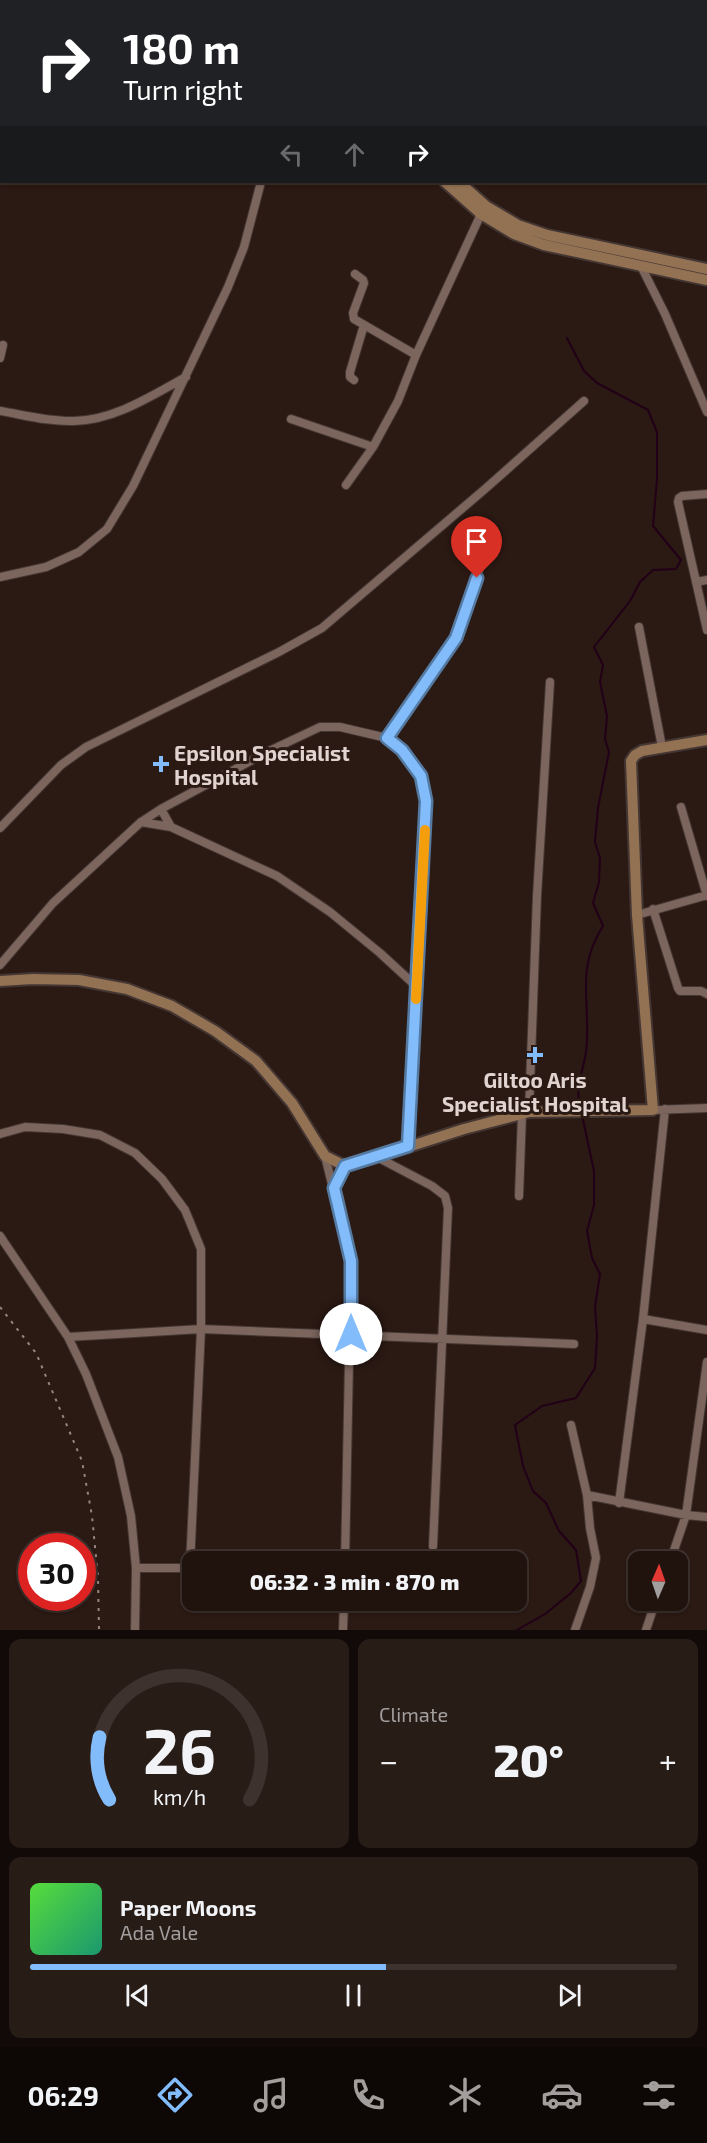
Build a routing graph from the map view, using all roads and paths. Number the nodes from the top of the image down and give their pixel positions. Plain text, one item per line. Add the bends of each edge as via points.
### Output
1 (261, 183) edge
2 (446, 183) edge
3 (460, 183) edge
4 (481, 214) junction
5 (609, 254) junction
6 (641, 266) junction
7 (707, 269) edge
8 (355, 274) dead end
9 (707, 280) edge
10 (364, 325) junction
11 (3, 345) dead end
12 (416, 355) junction
13 (0, 358) edge
14 (186, 377) junction
15 (354, 380) dead end
16 (584, 401) dead end
17 (0, 411) edge
18 (707, 412) edge
19 (291, 419) dead end
20 (373, 447) junction
21 (346, 485) dead end
22 (707, 494) edge
23 (484, 555) dead end
24 (0, 577) edge
25 (707, 580) edge
26 (696, 582) junction
27 (639, 627) dead end
28 (707, 630) edge
29 (550, 682) dead end
30 (387, 738) junction
31 (707, 740) edge
32 (662, 747) junction
33 (681, 807) dead end
34 (161, 808) junction
35 (141, 822) junction
36 (171, 827) junction
37 (0, 828) edge
38 (707, 895) edge
39 (653, 909) junction
40 (637, 915) junction
41 (0, 965) edge
42 (0, 981) edge
43 (417, 987) junction
44 (707, 994) edge
45 (707, 1108) edge
46 (665, 1109) junction
47 (653, 1110) junction
48 (526, 1113) junction
49 (0, 1134) edge
50 (408, 1146) junction
51 (393, 1152) junction
52 (325, 1156) junction
53 (377, 1157) junction
54 (345, 1166) junction
55 (401, 1170) junction
56 (334, 1188) junction
57 (519, 1196) dead end
58 (0, 1236) edge
59 (643, 1319) junction
60 (201, 1329) junction
61 (707, 1329) edge
62 (351, 1334) junction
63 (68, 1337) junction
64 (443, 1340) junction
65 (574, 1344) dead end
66 (707, 1362) edge
67 (571, 1425) dead end
68 (587, 1495) junction
69 (619, 1503) junction
70 (686, 1515) junction
71 (707, 1517) edge
72 (433, 1546) dead end
73 (345, 1551) edge
74 (674, 1551) edge
75 (136, 1568) junction
76 (344, 1611) edge
77 (652, 1611) edge
78 (135, 1630) edge
79 (343, 1630) edge
80 (575, 1630) edge
81 (646, 1630) edge

1 - 14 street via 244,247
2 - 4 street
3 - 5 street via 486,206 518,225
4 - 5 street via 534,241
4 - 12 street
5 - 6 street
5 - 7 street
6 - 9 street
6 - 18 street
8 - 10 street via 364,283 353,316
10 - 12 street
10 - 15 street via 350,372
11 - 13 street
12 - 20 street via 398,401
14 - 17 street via 101,418 73,422
14 - 24 street via 133,486 106,529 79,552 46,567
16 - 37 street via 322,628 86,747 61,765
19 - 20 street
20 - 21 street
22 - 26 street via 679,498
23 - 30 street via 456,638
25 - 26 street
26 - 28 street
27 - 32 street
29 - 48 street
30 - 34 street via 340,727 320,727
30 - 43 street via 402,750 421,776 426,801
31 - 32 street
32 - 40 street via 635,755 631,761
33 - 38 street
34 - 35 street
34 - 36 street
35 - 36 street
35 - 41 street via 54,903
36 - 43 street via 277,876 330,912
38 - 39 street
39 - 40 street
39 - 44 street via 678,988
40 - 47 street
42 - 52 street via 79,980 127,989 172,1006 215,1030 256,1061 291,1103
43 - 50 street
45 - 46 street
46 - 47 street
46 - 59 street
47 - 48 street
48 - 50 street
48 - 57 street
49 - 60 street via 25,1127 100,1135 135,1153 162,1179 185,1210 201,1249
50 - 51 street
51 - 53 street
51 - 55 street
52 - 54 street
52 - 56 street
53 - 54 street
53 - 55 street
54 - 56 street
55 - 64 street via 445,1196 448,1208
56 - 62 street via 351,1261
58 - 63 street
59 - 61 street
59 - 69 street
60 - 62 street
60 - 63 street
60 - 75 street via 190,1564 187,1568
62 - 64 street
62 - 73 street
63 - 75 street via 118,1457 131,1516
64 - 65 street
64 - 72 street
66 - 70 street
67 - 68 street
68 - 69 street
68 - 80 street via 596,1558
69 - 70 street
70 - 71 street
70 - 74 street
75 - 78 street
76 - 79 street
77 - 81 street

